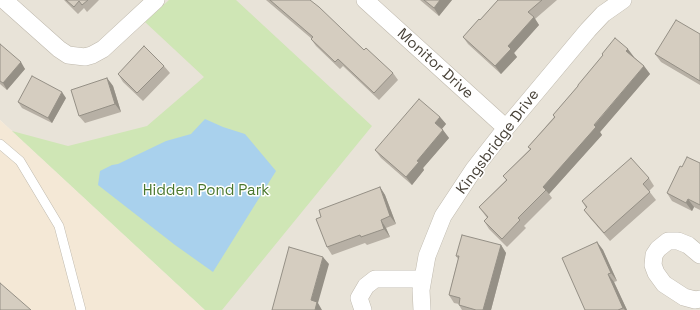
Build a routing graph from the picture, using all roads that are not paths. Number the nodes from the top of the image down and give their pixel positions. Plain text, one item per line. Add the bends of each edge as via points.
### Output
1 (4, 0) edge
2 (156, 0) edge
3 (365, 0) edge
4 (623, 0) edge
5 (506, 128) junction
6 (0, 144) edge
7 (700, 255) edge
8 (423, 279) junction
9 (700, 299) edge
10 (81, 310) edge
11 (362, 310) edge
12 (422, 310) edge

1 - 2 street via 59,50 68,55 85,57 103,48
3 - 5 street, Monitor Drive
4 - 5 street, Kingsbridge Drive via 603,14 588,30
5 - 8 street, Kingsbridge Drive via 474,169 443,216 427,256
6 - 10 lane via 20,161 59,226
7 - 9 street via 688,245 668,241 654,255 653,265 664,284 684,297
8 - 11 street via 375,279 366,286 359,298
8 - 12 street, Kingsbridge Drive

